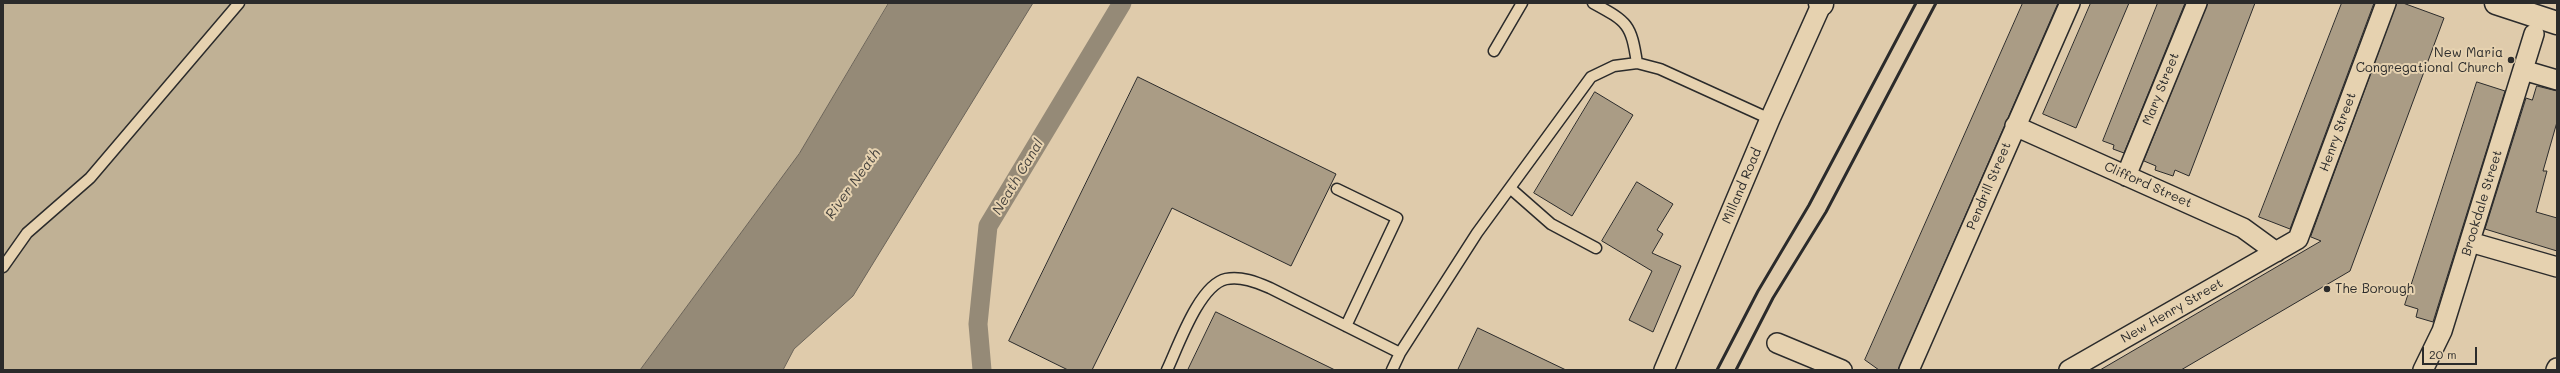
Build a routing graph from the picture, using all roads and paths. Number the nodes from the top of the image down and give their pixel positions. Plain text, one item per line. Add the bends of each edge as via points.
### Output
1 (239, 3) edge
2 (1522, 3) edge
3 (1593, 3) edge
4 (1822, 3) edge
5 (2070, 3) edge
6 (2197, 3) edge
7 (2386, 3) edge
8 (2496, 3) edge
9 (2557, 23) edge
10 (2534, 34) dead end
11 (1494, 51) dead end
12 (1637, 63) junction
13 (2523, 70) junction
14 (2557, 80) edge
15 (1770, 119) junction
16 (2015, 126) junction
17 (2126, 176) junction
18 (1510, 188) junction
19 (1337, 189) dead end
20 (2298, 239) joint
21 (2470, 242) junction
22 (1596, 248) dead end
23 (2276, 252) junction
24 (3, 267) edge
25 (2557, 267) edge
26 (1346, 326) junction
27 (1777, 343) dead end
28 (1400, 353) junction
29 (1167, 370) edge
30 (1392, 370) edge
31 (1664, 370) edge
32 (1842, 370) edge
33 (1909, 370) edge
34 (2069, 370) edge
35 (2423, 370) edge

1 - 24 lane via 90,178 27,233
2 - 11 lane
3 - 12 lane via 1626,24 1633,34
4 - 15 street, Milland Road
5 - 16 street, Pendrill Street
6 - 17 street, Mary Street
7 - 20 street, Henry Street
8 - 9 main road
10 - 13 street, Brookdale Street
12 - 15 lane via 1660,70
12 - 18 lane via 1614,66 1591,77
13 - 14 street
13 - 21 street, Brookdale Street
15 - 31 street, Milland Road
16 - 17 street, Clifford Street
16 - 33 street, Pendrill Street
17 - 23 street, Clifford Street via 2243,228
18 - 22 lane via 1551,224
18 - 28 lane via 1455,265
19 - 26 lane via 1398,218
20 - 23 street, New Henry Street
21 - 25 street
21 - 35 street, Brookdale Street via 2442,331
23 - 34 street, New Henry Street
26 - 28 lane
26 - 29 lane via 1249,279 1225,279 1206,291
27 - 32 street
28 - 30 lane

